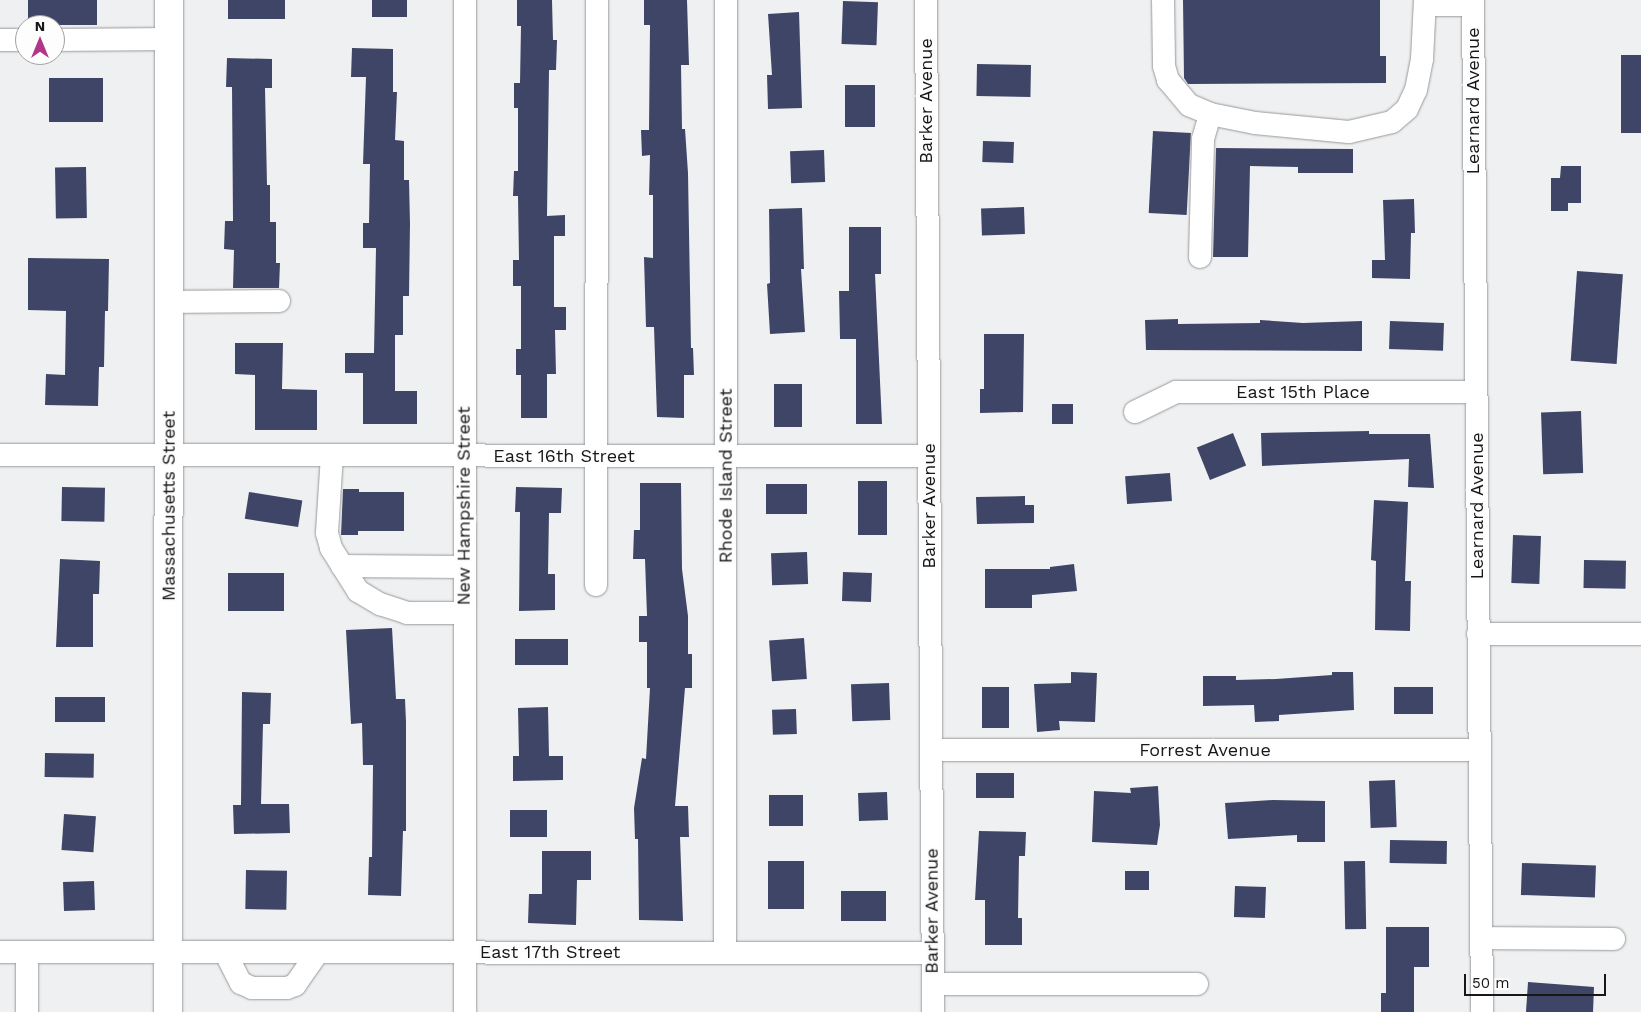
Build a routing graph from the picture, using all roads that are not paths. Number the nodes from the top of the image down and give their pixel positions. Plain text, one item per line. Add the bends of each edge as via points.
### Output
1 (169, 0) edge
2 (465, 0) edge
3 (597, 0) edge
4 (726, 0) edge
5 (926, 0) edge
6 (1163, 0) edge
7 (1425, 2) edge
8 (1473, 2) edge
9 (169, 39) junction
10 (0, 40) edge
11 (15, 40) edge
12 (65, 40) edge
13 (1210, 114) junction
14 (1200, 257) dead end
15 (169, 302) junction
16 (280, 302) dead end
17 (1476, 392) junction
18 (1135, 412) dead end
19 (169, 454) junction
20 (0, 455) edge
21 (332, 455) junction
22 (464, 456) junction
23 (596, 456) junction
24 (726, 456) junction
25 (929, 456) junction
26 (342, 566) junction
27 (464, 567) junction
28 (596, 585) dead end
29 (464, 613) junction
30 (1478, 634) junction
31 (1641, 634) edge
32 (931, 750) junction
33 (1479, 750) junction
34 (1481, 938) junction
35 (1614, 939) dead end
36 (0, 952) edge
37 (26, 952) junction
38 (168, 952) junction
39 (226, 952) junction
40 (318, 952) junction
41 (464, 952) junction
42 (725, 952) junction
43 (932, 953) junction
44 (933, 984) junction
45 (1197, 984) dead end
46 (27, 1012) edge
47 (168, 1012) edge
48 (464, 1012) edge
49 (933, 1012) edge
50 (1482, 1012) edge

1 - 9 main road, Massachusetts Street
2 - 22 street, New Hampshire Street
3 - 23 street
4 - 24 street, Rhode Island Street
5 - 25 street, Barker Avenue
6 - 13 street via 1164,66 1168,80 1189,105
7 - 8 street
7 - 13 street via 1425,30 1416,90 1407,109 1392,122 1349,132 1255,123
8 - 17 street, Learnard Avenue
9 - 12 street
9 - 15 main road, Massachusetts Street
10 - 11 street
13 - 14 street via 1203,139
15 - 16 street
15 - 19 main road, Massachusetts Street
17 - 18 street, East 15th Place via 1176,392
17 - 30 street, Learnard Avenue
19 - 20 street, East 16th Street
19 - 21 street, East 16th Street
19 - 38 main road, Massachusetts Street
21 - 22 street, East 16th Street
21 - 26 street via 327,533
22 - 23 street, East 16th Street
22 - 27 street, New Hampshire Street
23 - 24 street, East 16th Street
23 - 28 street
24 - 25 street, East 16th Street
24 - 42 street, Rhode Island Street
25 - 32 street, Barker Avenue
26 - 27 street
26 - 29 street via 358,591 380,604 407,613
27 - 29 street, New Hampshire Street
29 - 41 street, New Hampshire Street
30 - 31 street
30 - 33 street, Learnard Avenue
32 - 33 street, Forrest Avenue
32 - 43 street, Barker Avenue
33 - 34 street, Learnard Avenue
34 - 35 street
34 - 50 street, Learnard Avenue
36 - 37 street, East 17th Street
37 - 38 street, East 17th Street
37 - 46 street
38 - 39 street, East 17th Street
38 - 47 main road, Massachusetts Street
39 - 40 street, East 17th Street
39 - 40 street via 241,983 252,988 295,985
40 - 41 street, East 17th Street
41 - 42 street, East 17th Street
41 - 48 street, New Hampshire Street
42 - 43 street, East 17th Street
43 - 44 street, Barker Avenue
44 - 45 street
44 - 49 street, Barker Avenue

